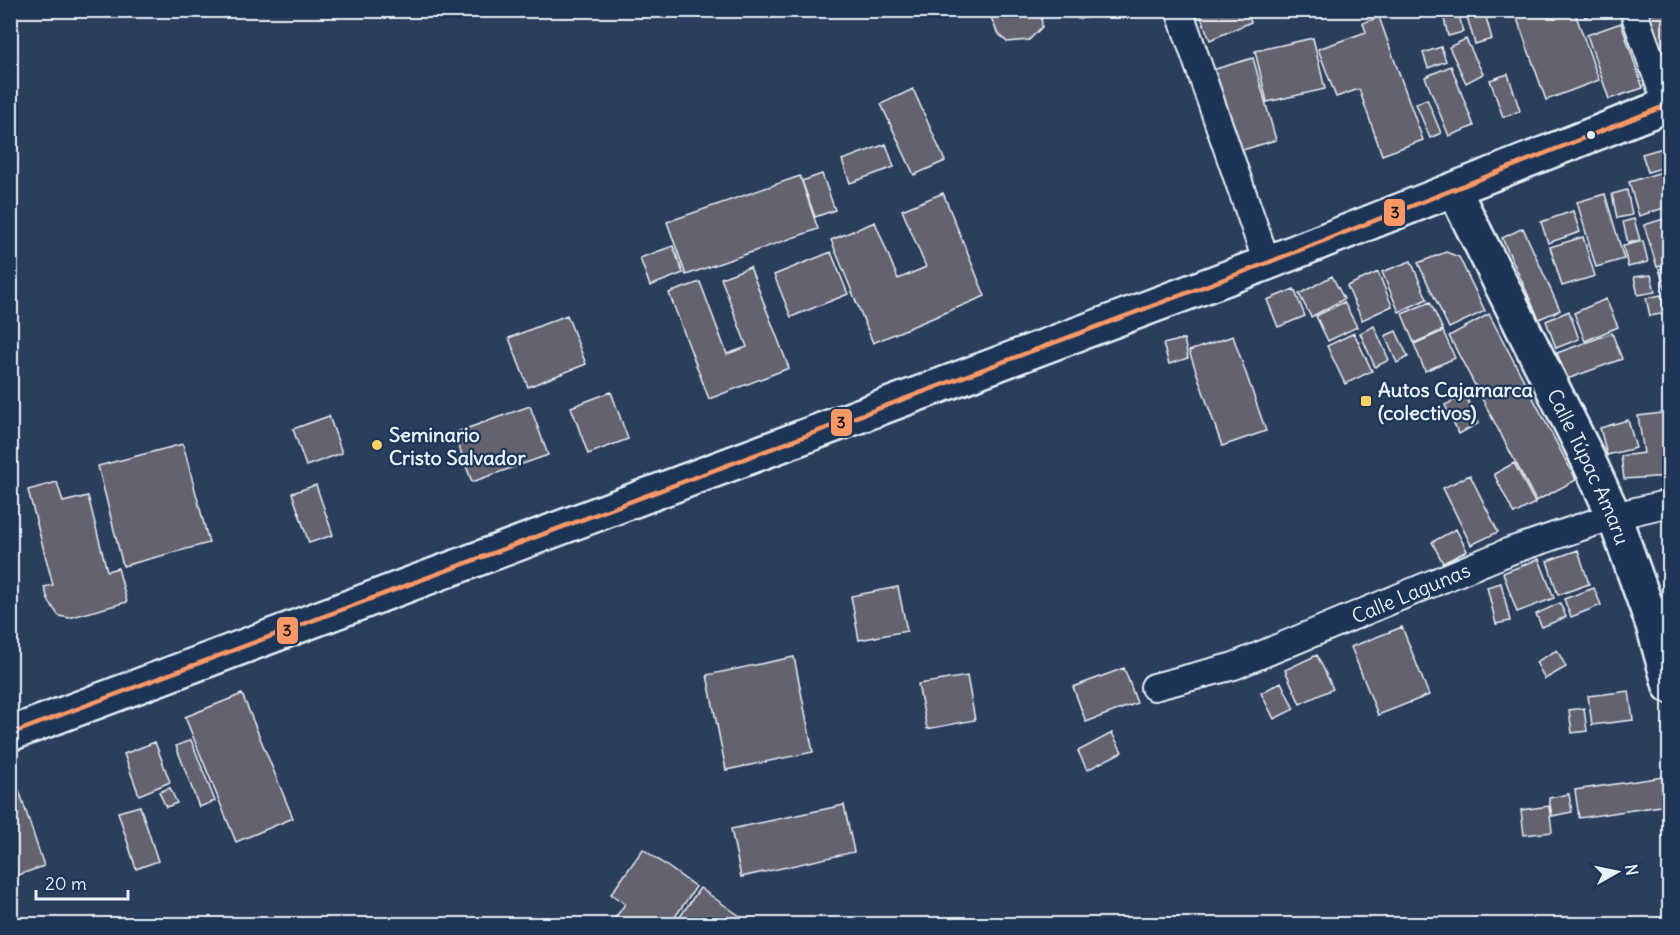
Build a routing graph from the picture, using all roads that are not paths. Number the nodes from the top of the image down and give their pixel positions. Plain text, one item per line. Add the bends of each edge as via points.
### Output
1 (1179, 10) edge
2 (1633, 10) edge
3 (1668, 104) edge
4 (1454, 190) junction
5 (1267, 263) junction
6 (1670, 503) edge
7 (1614, 516) junction
8 (1670, 686) edge
9 (1154, 687) dead end
10 (10, 734) edge

1 - 5 street
2 - 3 street
3 - 4 main road
4 - 5 main road
4 - 7 main road, Calle Túpac Amaru
5 - 10 main road
6 - 7 street, Calle Lagunas
7 - 8 main road, Calle Túpac Amaru
7 - 9 street, Calle Lagunas via 1510,551 1234,666

